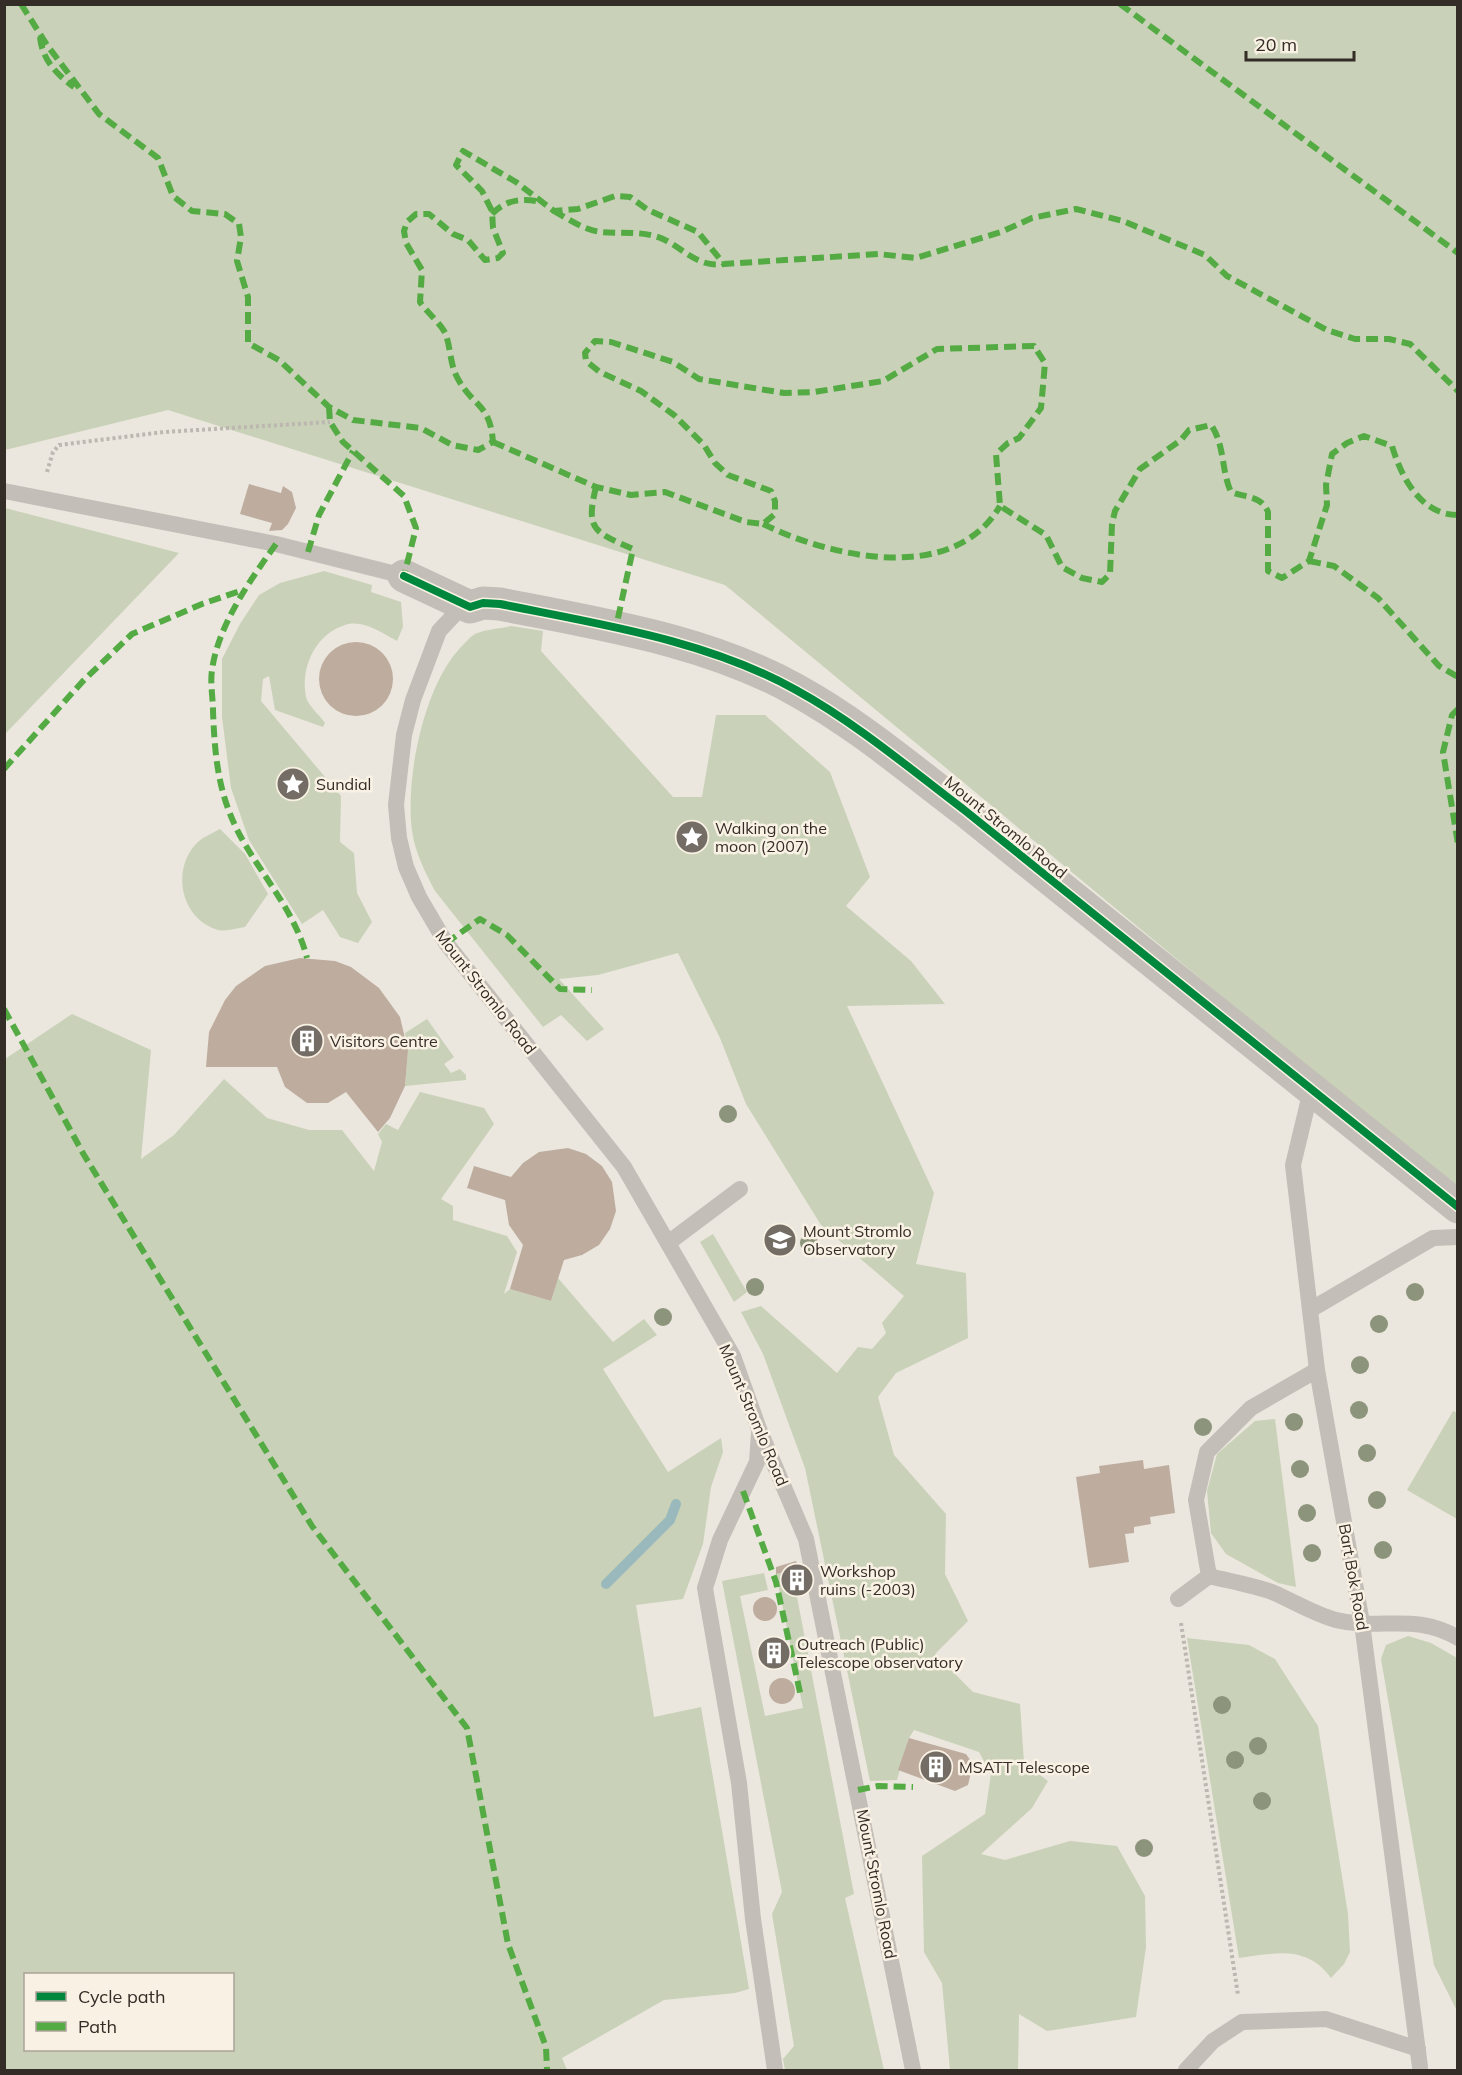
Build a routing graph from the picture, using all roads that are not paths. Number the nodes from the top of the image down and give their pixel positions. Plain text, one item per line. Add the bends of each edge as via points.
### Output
1 (4, 490) edge
2 (404, 576) joint
3 (470, 607) junction
4 (1311, 1090) junction
5 (740, 1189) dead end
6 (1458, 1207) edge
7 (1458, 1238) edge
8 (668, 1243) junction
9 (1310, 1310) junction
10 (1317, 1370) junction
11 (759, 1429) junction
12 (1209, 1576) junction
13 (1178, 1599) road end
14 (1362, 1623) junction
15 (1458, 1638) edge
16 (1418, 2049) junction
17 (1421, 2069) edge
18 (775, 2070) edge
19 (913, 2070) edge
20 (1186, 2070) edge

1 - 2 lane via 276,544
2 - 3 street
3 - 4 street, Mount Stromlo Road via 500,604 647,635 730,661 796,689 879,744 963,809
3 - 8 lane, Mount Stromlo Road via 455,614 439,631 404,735 396,805 405,867 436,930 624,1167
4 - 6 street, Mount Stromlo Road
4 - 9 lane, Bart Bok Road via 1293,1166
5 - 8 lane
7 - 9 lane via 1433,1238
8 - 11 lane, Mount Stromlo Road via 733,1356
9 - 10 lane, Bart Bok Road
10 - 12 lane via 1251,1408 1207,1452 1196,1500
10 - 14 lane, Bart Bok Road
11 - 18 lane via 757,1462 720,1540 705,1588 739,1783 753,1919
11 - 19 lane, Mount Stromlo Road via 806,1539
12 - 13 lane
12 - 14 lane via 1269,1591 1335,1620
14 - 15 lane via 1439,1627
14 - 16 lane, Bart Bok Road
16 - 17 lane, Bart Bok Road
16 - 20 lane via 1326,2019 1242,2022 1213,2041

